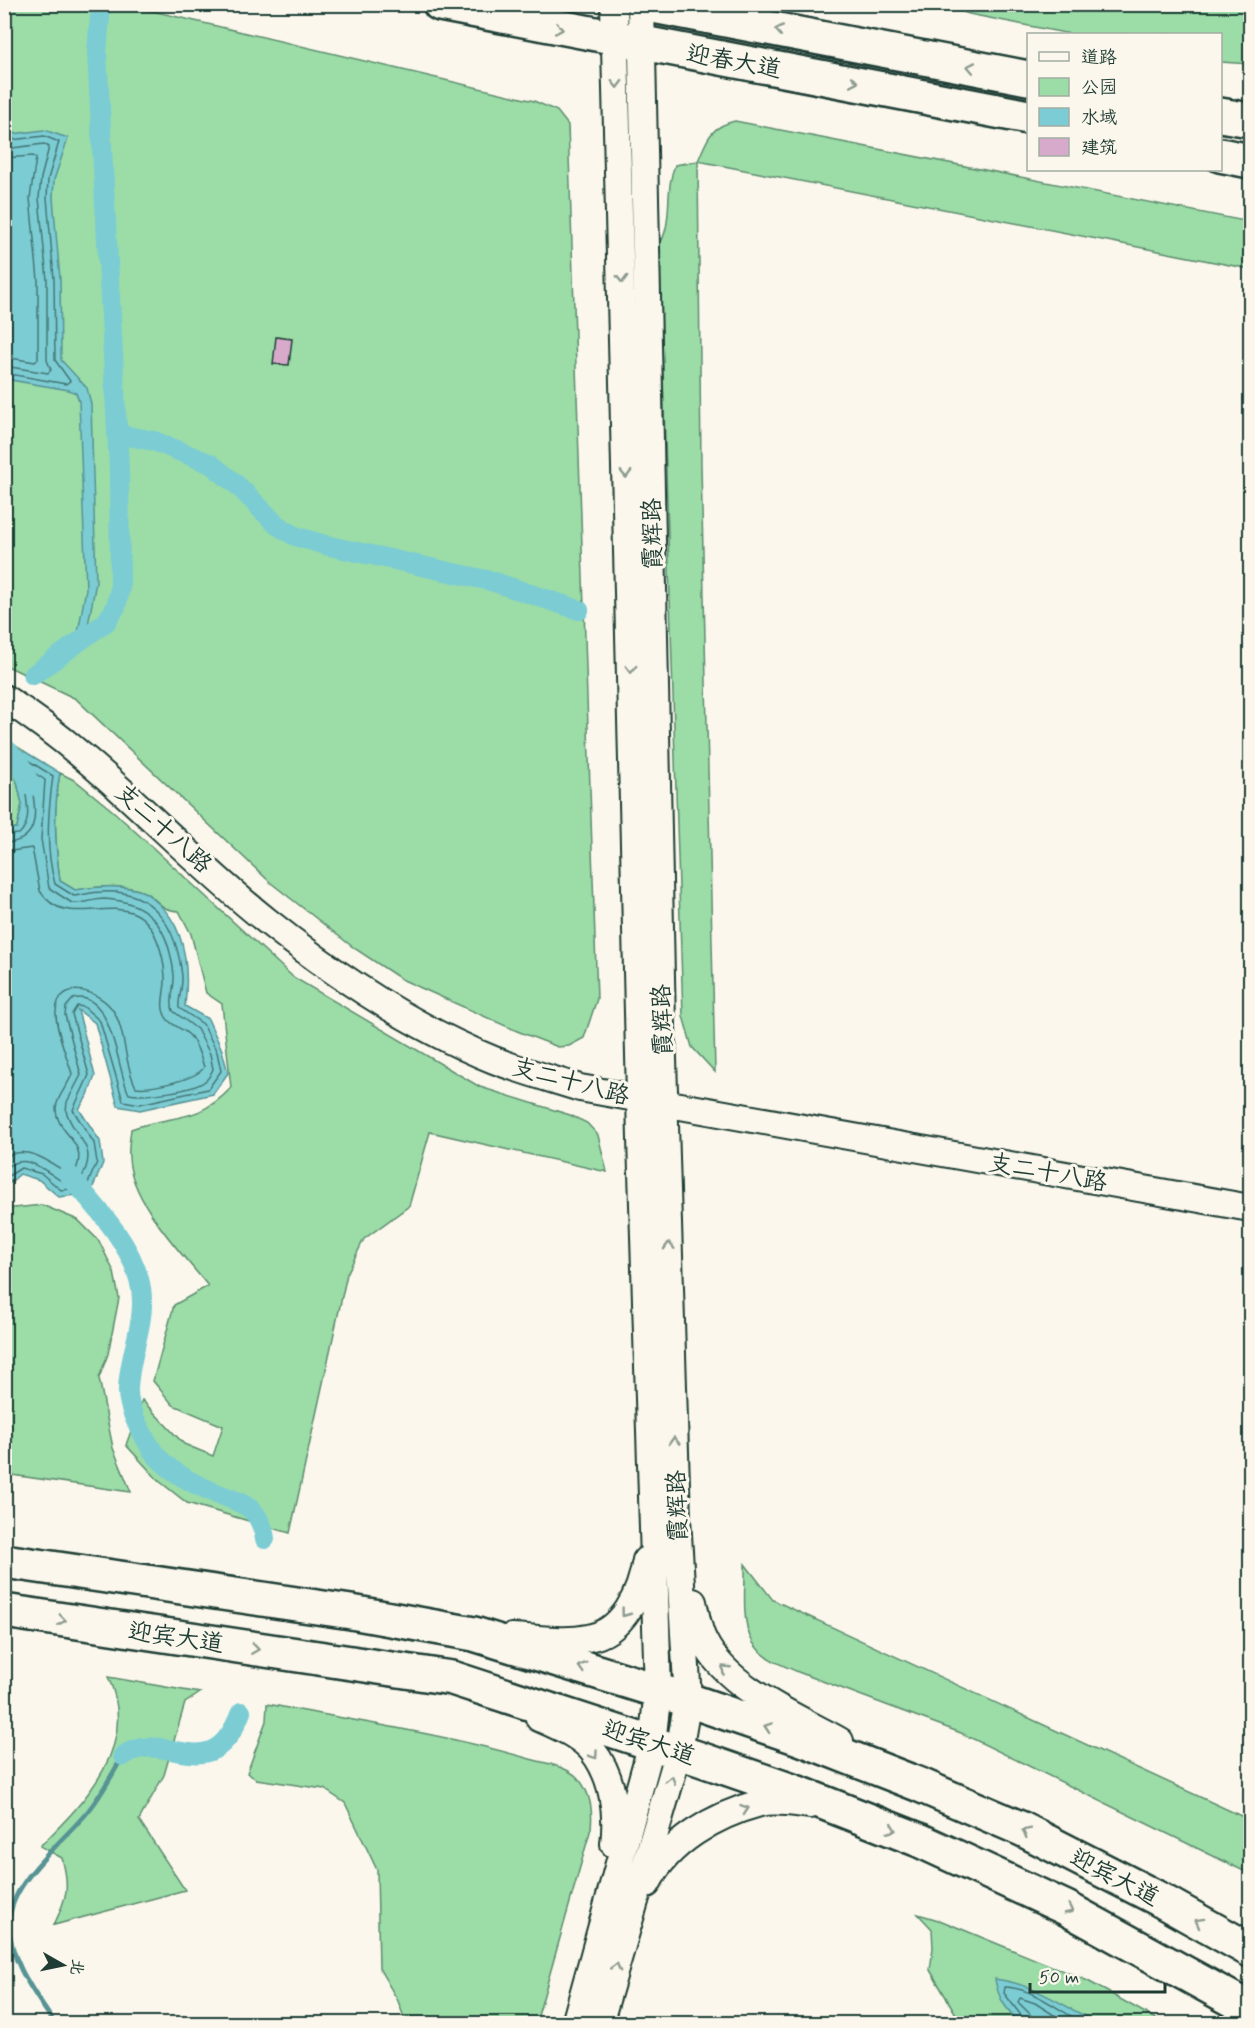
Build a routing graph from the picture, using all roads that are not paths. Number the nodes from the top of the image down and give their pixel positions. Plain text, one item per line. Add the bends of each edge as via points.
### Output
1 (614, 4) edge
2 (642, 4) edge
3 (457, 6) edge
4 (816, 37) junction
5 (630, 42) junction
6 (810, 74) junction
7 (1027, 78) edge
8 (1222, 114) edge
9 (1027, 117) edge
10 (1251, 120) edge
11 (1222, 155) edge
12 (1251, 161) edge
13 (4, 698) edge
14 (653, 1101) junction
15 (1251, 1208) edge
16 (664, 1518) junction
17 (4, 1561) edge
18 (4, 1611) edge
19 (474, 1634) junction
20 (452, 1678) junction
21 (673, 1695) junction
22 (665, 1747) junction
23 (977, 1809) junction
24 (861, 1817) junction
25 (605, 1913) junction
26 (630, 1917) junction
27 (1251, 1950) edge
28 (1251, 2009) edge
29 (575, 2024) edge
30 (599, 2024) edge

1 - 5 street, 霞辉路
4 -> 2 main road, 迎春大道
2 - 5 street, 霞辉路
3 -> 5 main road, 迎春大道
4 - 6 main road
7 -> 4 main road, 迎春大道
5 - 6 main road, 迎春大道
5 - 14 street, 霞辉路
6 -> 9 main road, 迎春大道
8 - 10 main road
11 - 12 main road
13 - 14 street, 支二十八路 via 36,718 265,920 350,984 494,1060 580,1088
14 - 15 street, 支二十八路
14 - 16 street, 霞辉路
16 -> 19 street via 635,1600 616,1625 589,1638
16 - 21 street, 霞辉路
23 -> 16 street via 824,1732 739,1682 720,1666 703,1640
17 - 19 main road, 迎宾大道
18 -> 20 main road, 迎宾大道
21 -> 19 main road, 迎宾大道
20 - 22 main road, 迎宾大道
20 -> 25 street via 565,1731 592,1750 605,1774 615,1809
21 - 22 street, 霞辉路
23 -> 21 main road, 迎宾大道 via 812,1743
22 - 24 main road, 迎宾大道
22 - 25 street, 霞辉路
26 -> 22 street, 霞辉路
27 -> 23 main road, 迎宾大道 via 1147,1893
26 -> 24 street via 654,1869 680,1841 731,1814 762,1803 789,1802
24 -> 28 main road, 迎宾大道 via 1066,1908
25 - 29 street, 霞辉路
30 -> 26 street, 霞辉路

